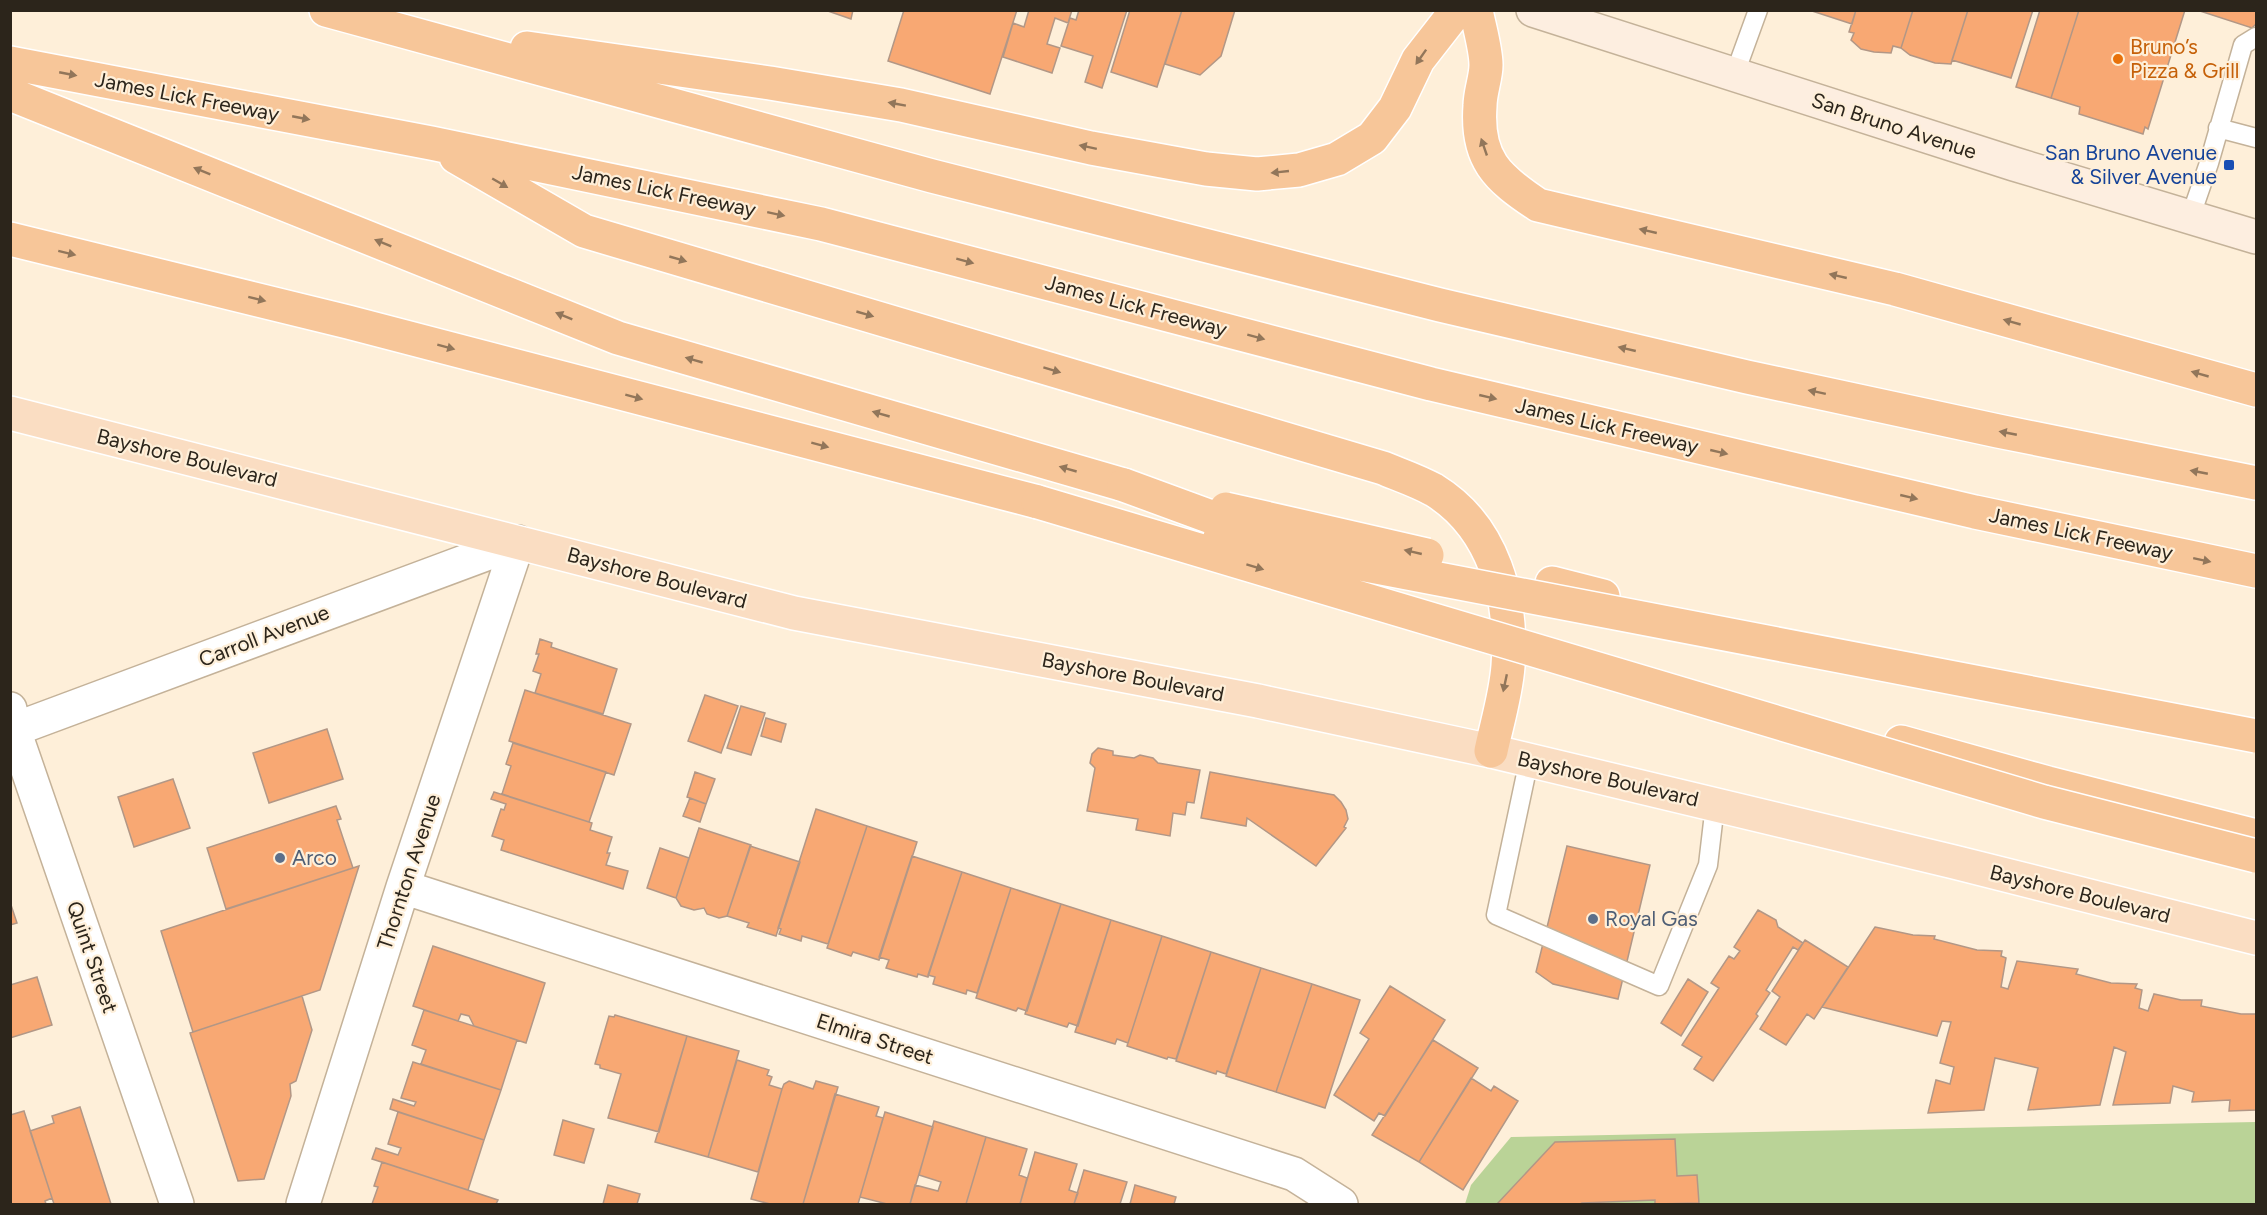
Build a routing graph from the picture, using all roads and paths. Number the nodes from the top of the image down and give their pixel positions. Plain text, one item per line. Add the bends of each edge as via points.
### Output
1 (326, 10) edge
2 (1457, 10) edge
3 (1476, 10) edge
4 (1533, 10) edge
5 (1758, 10) edge
6 (382, 27) junction
7 (2256, 37) edge
8 (10, 63) edge
9 (1734, 76) junction
10 (10, 94) edge
11 (2218, 128) junction
12 (2256, 138) edge
13 (431, 143) junction
14 (2190, 218) junction
15 (2256, 237) edge
16 (10, 239) edge
17 (2256, 390) edge
18 (10, 413) edge
19 (2256, 483) edge
20 (1124, 485) junction
21 (1038, 502) junction
22 (518, 542) junction
23 (2256, 571) edge
24 (12, 723) edge
25 (2256, 736) edge
26 (2256, 747) edge
27 (1491, 751) junction
28 (1529, 760) junction
29 (1715, 805) junction
30 (2256, 836) edge
31 (2256, 856) edge
32 (403, 886) junction
33 (2256, 938) edge
34 (177, 1204) edge
35 (303, 1204) edge
36 (1341, 1204) edge

1 - 6 highway
2 -> 6 highway via 1418,60 1395,108 1372,138 1337,159 1299,170 1257,174 1091,148 901,105 759,81
17 -> 3 highway via 1895,289 1539,205 1508,186 1481,145 1479,106 1486,63
4 - 9 main road, San Bruno Avenue
5 - 9 lane
19 -> 6 highway via 1747,377 1429,302 944,179
7 - 11 lane via 2243,45
8 -> 13 highway, James Lick Freeway
9 - 14 main road, San Bruno Avenue
20 -> 10 highway via 618,338
11 - 12 lane
11 - 14 lane
13 -> 23 highway, James Lick Freeway via 830,226 1431,384 1975,512
13 -> 27 highway via 584,231 1383,468 1434,490 1477,530 1493,558 1507,609 1508,666
14 - 15 main road, San Bruno Avenue
16 -> 21 highway via 348,322
18 - 22 main road, Bayshore Boulevard
26 -> 20 highway, bridge via 2082,712
20 - 30 highway, bridge via 1544,640 2048,783
21 - 25 highway, bridge
21 -> 31 highway, bridge via 2044,802
22 - 24 street, Carroll Avenue
22 - 27 main road, Bayshore Boulevard via 794,613 1258,701
22 - 32 street, Thornton Avenue
24 - 34 street, Quint Street
27 - 28 main road, Bayshore Boulevard
28 - 29 main road, Bayshore Boulevard
28 - 29 lane via 1496,915 1659,986 1708,865
29 - 33 main road, Bayshore Boulevard
32 - 35 street, Thornton Avenue
32 - 36 street, Elmira Street via 1294,1174

